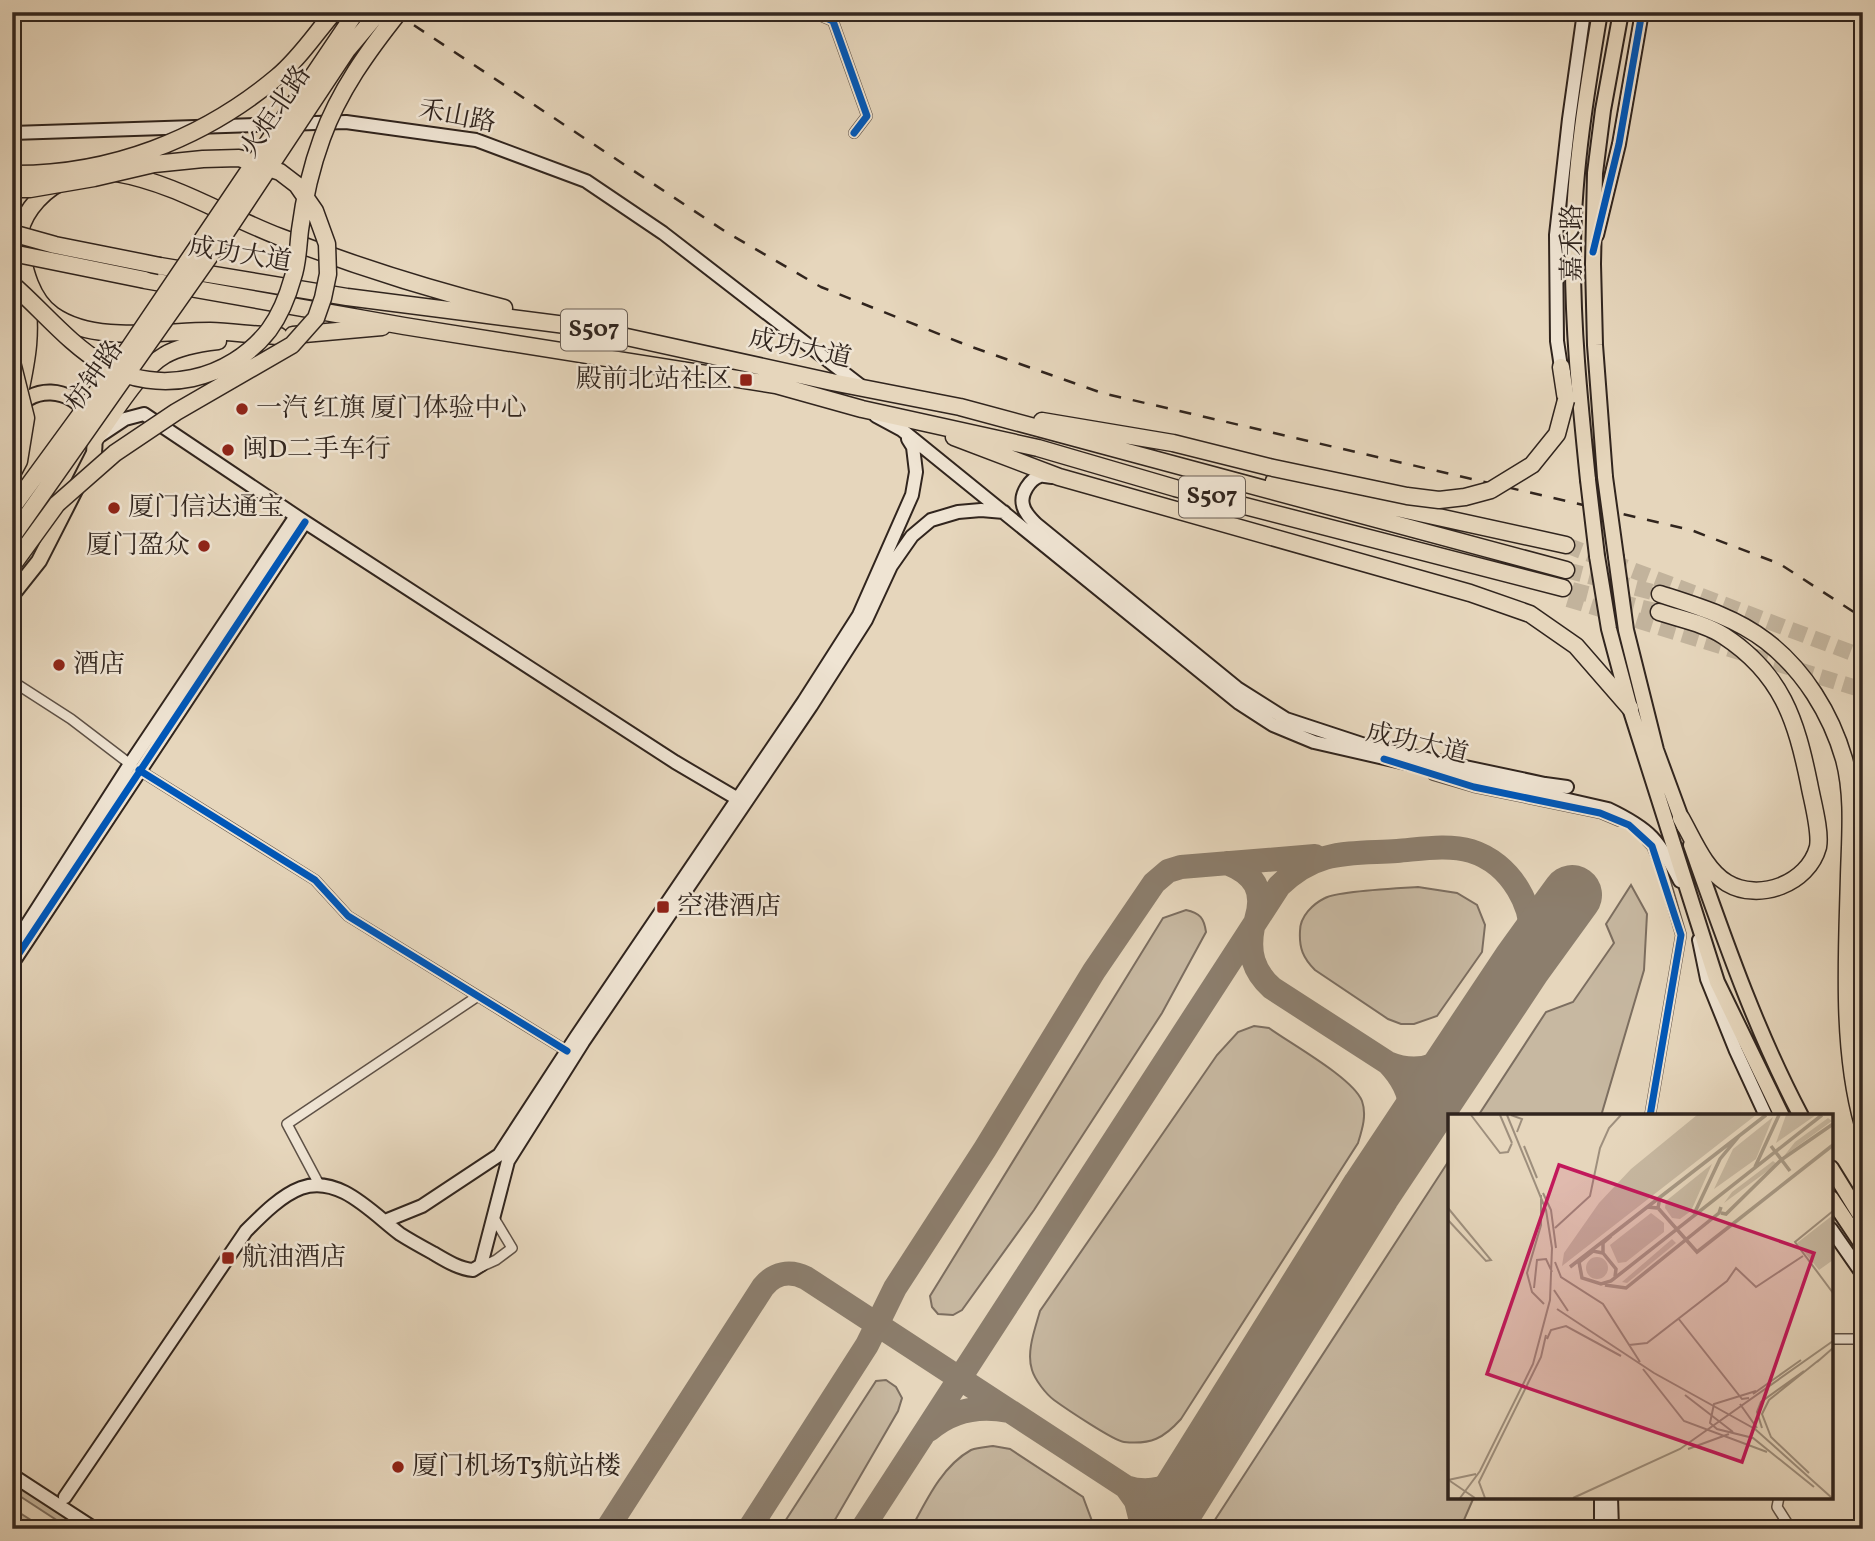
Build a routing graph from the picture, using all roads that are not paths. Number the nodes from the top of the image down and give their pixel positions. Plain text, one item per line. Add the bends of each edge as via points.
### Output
1 (334, 12) edge
2 (356, 12) edge
3 (379, 12) edge
4 (399, 12) edge
5 (812, 12) edge
6 (1584, 12) edge
7 (1600, 12) edge
8 (1621, 12) edge
9 (1642, 12) edge
10 (12, 133) edge
11 (854, 133) dead end
12 (1619, 144) junction
13 (1595, 173) junction
14 (12, 174) edge
15 (12, 189) edge
16 (1576, 208) junction
17 (1557, 228) junction
18 (14, 242) edge
19 (200, 243) joint
20 (219, 243) joint
21 (1593, 252) junction
22 (12, 284) edge
23 (404, 326) junction
24 (581, 327) junction
25 (279, 336) junction
26 (12, 362) edge
27 (1560, 367) joint
28 (861, 387) junction
29 (1573, 400) junction
30 (14, 407) edge
31 (960, 407) junction
32 (902, 424) junction
33 (1023, 425) junction
34 (95, 439) junction
35 (12, 474) edge
36 (1059, 477) junction
37 (12, 508) edge
38 (1004, 512) junction
39 (301, 519) junction
40 (12, 537) edge
41 (1566, 545) tunnel mouth
42 (12, 566) edge
43 (1566, 570) tunnel mouth
44 (1565, 593) tunnel mouth
45 (1660, 594) tunnel mouth
46 (12, 595) edge
47 (1659, 612) tunnel mouth
48 (12, 681) edge
49 (1630, 708) junction
50 (1384, 759) junction
51 (135, 767) junction
52 (1567, 787) dead end
53 (741, 800) junction
54 (1681, 818) junction
55 (1695, 908) junction
56 (12, 948) edge
57 (12, 964) edge
58 (478, 996) junction
59 (567, 1051) junction
60 (1763, 1112) edge
61 (1650, 1114) edge
62 (1781, 1114) edge
63 (1800, 1114) edge
64 (1863, 1125) edge
65 (1833, 1171) edge
66 (320, 1186) junction
67 (1833, 1201) edge
68 (494, 1218) junction
69 (1863, 1220) edge
70 (385, 1221) junction
71 (1833, 1232) edge
72 (1863, 1246) edge
73 (477, 1269) junction
74 (1863, 1275) edge
75 (1833, 1339) edge
76 (1863, 1339) edge
77 (12, 1475) edge
78 (65, 1497) dead end
79 (1601, 1499) edge
80 (1611, 1499) edge
81 (1779, 1499) edge
82 (95, 1529) edge
83 (1601, 1529) edge
84 (1612, 1529) edge
85 (1791, 1529) edge

1 - 14 highway, bridge via 280,75 226,116 162,148 110,163
2 - 19 highway, 火炬北路, bridge
3 - 20 highway, 火炬北路, bridge via 347,50
4 - 22 highway, bridge via 343,90 323,135 309,177 294,275 282,308 270,329 231,365 198,378 168,382 132,377 83,350
5 - 11 street via 833,20 867,116
6 - 17 main road
7 - 16 main road, 嘉禾路 via 1581,124
8 - 13 main road, 嘉禾路
9 - 12 main road
10 - 28 main road, 禾山路 via 346,122 476,139 586,181 663,233
12 - 13 main road
12 - 21 main road
13 - 21 main road, 嘉禾路
15 - 42 highway, bridge via 30,190 154,164 239,158 280,172 297,186 316,211 327,244 328,274 316,318 292,345 115,453 57,504
16 - 17 main road
16 - 29 main road, 嘉禾路
17 - 27 main road
18 - 23 highway, 成功大道 / S507, bridge via 145,280
18 - 24 highway, 成功大道 / S507, bridge via 55,245 334,295
18 - 24 highway via 29,207 52,187 77,174 104,171 138,177 278,237 393,277
18 - 25 highway via 25,275 42,304 53,315 83,329
18 - 30 highway via 31,323 29,352
19 - 37 highway, 枋钟路, bridge
20 - 40 highway, 枋钟路, bridge
21 - 54 main road, 嘉禾路, bridge via 1605,477 1626,629 1656,750
23 - 25 highway
23 - 32 highway, 成功大道 / S507 via 776,385
24 - 28 highway, 成功大道 / S507
25 - 34 highway via 200,343 166,354 149,368
26 - 30 highway, bridge
26 - 35 highway, bridge via 26,418 19,461
27 - 29 highway
28 - 31 highway, 成功大道 / S507
29 - 31 highway, bridge via 1557,433 1519,475 1491,490 1438,500 1173,443
29 - 49 main road, 嘉禾路, bridge via 1609,629
30 - 34 main road via 36,394 54,391 69,396 89,416
31 - 33 highway, 成功大道 / S507
32 - 36 highway, 成功大道
32 - 38 main road, 成功大道
32 - 44 highway, 成功大道 / S507 via 1038,448
32 - 53 main road via 914,447 912,495 859,615
33 - 41 highway, S507
33 - 43 highway, 成功大道
34 - 39 main road via 125,419 144,414
34 - 46 main road via 94,453 45,549
36 - 49 highway, 成功大道 via 1530,614 1576,646
36 - 52 main road, 成功大道 via 1040,476 1024,492 1022,503 1036,524 1237,688 1286,719 1371,747
38 - 50 main road, 成功大道 via 1239,703 1273,725 1314,742
38 - 53 main road via 958,512 932,520 912,536 811,706
39 - 51 main road
39 - 53 main road
45 - 64 highway via 1709,610 1767,641 1806,680 1826,713 1844,760 1850,811 1849,1049
47 - 54 highway via 1724,635 1779,690 1794,721 1818,846 1794,880 1773,889 1748,891 1726,882 1706,862
48 - 51 street
49 - 55 main road, 嘉禾路
50 - 55 main road, 成功大道 via 1573,800 1638,823 1664,848
50 - 61 street via 1474,788 1600,813 1629,825 1652,846 1681,935
51 - 56 main road
51 - 57 main road
51 - 58 street via 315,880 348,916
53 - 59 main road
53 - 68 main road via 508,1161
54 - 63 main road, 嘉禾路 via 1738,978
55 - 60 main road, 成功大道 via 1707,979
55 - 62 main road, 嘉禾路 via 1717,982
58 - 59 street
58 - 66 street via 287,1124
59 - 70 main road via 499,1156 422,1206
65 - 69 main road
66 - 70 main road via 344,1192
66 - 78 main road via 301,1188 268,1209 246,1231
67 - 72 main road
68 - 73 main road via 485,1259
68 - 73 street via 512,1248
70 - 73 main road via 457,1266
71 - 74 main road
75 - 76 street
77 - 82 main road
79 - 83 main road
80 - 84 main road
81 - 85 street via 1777,1507

